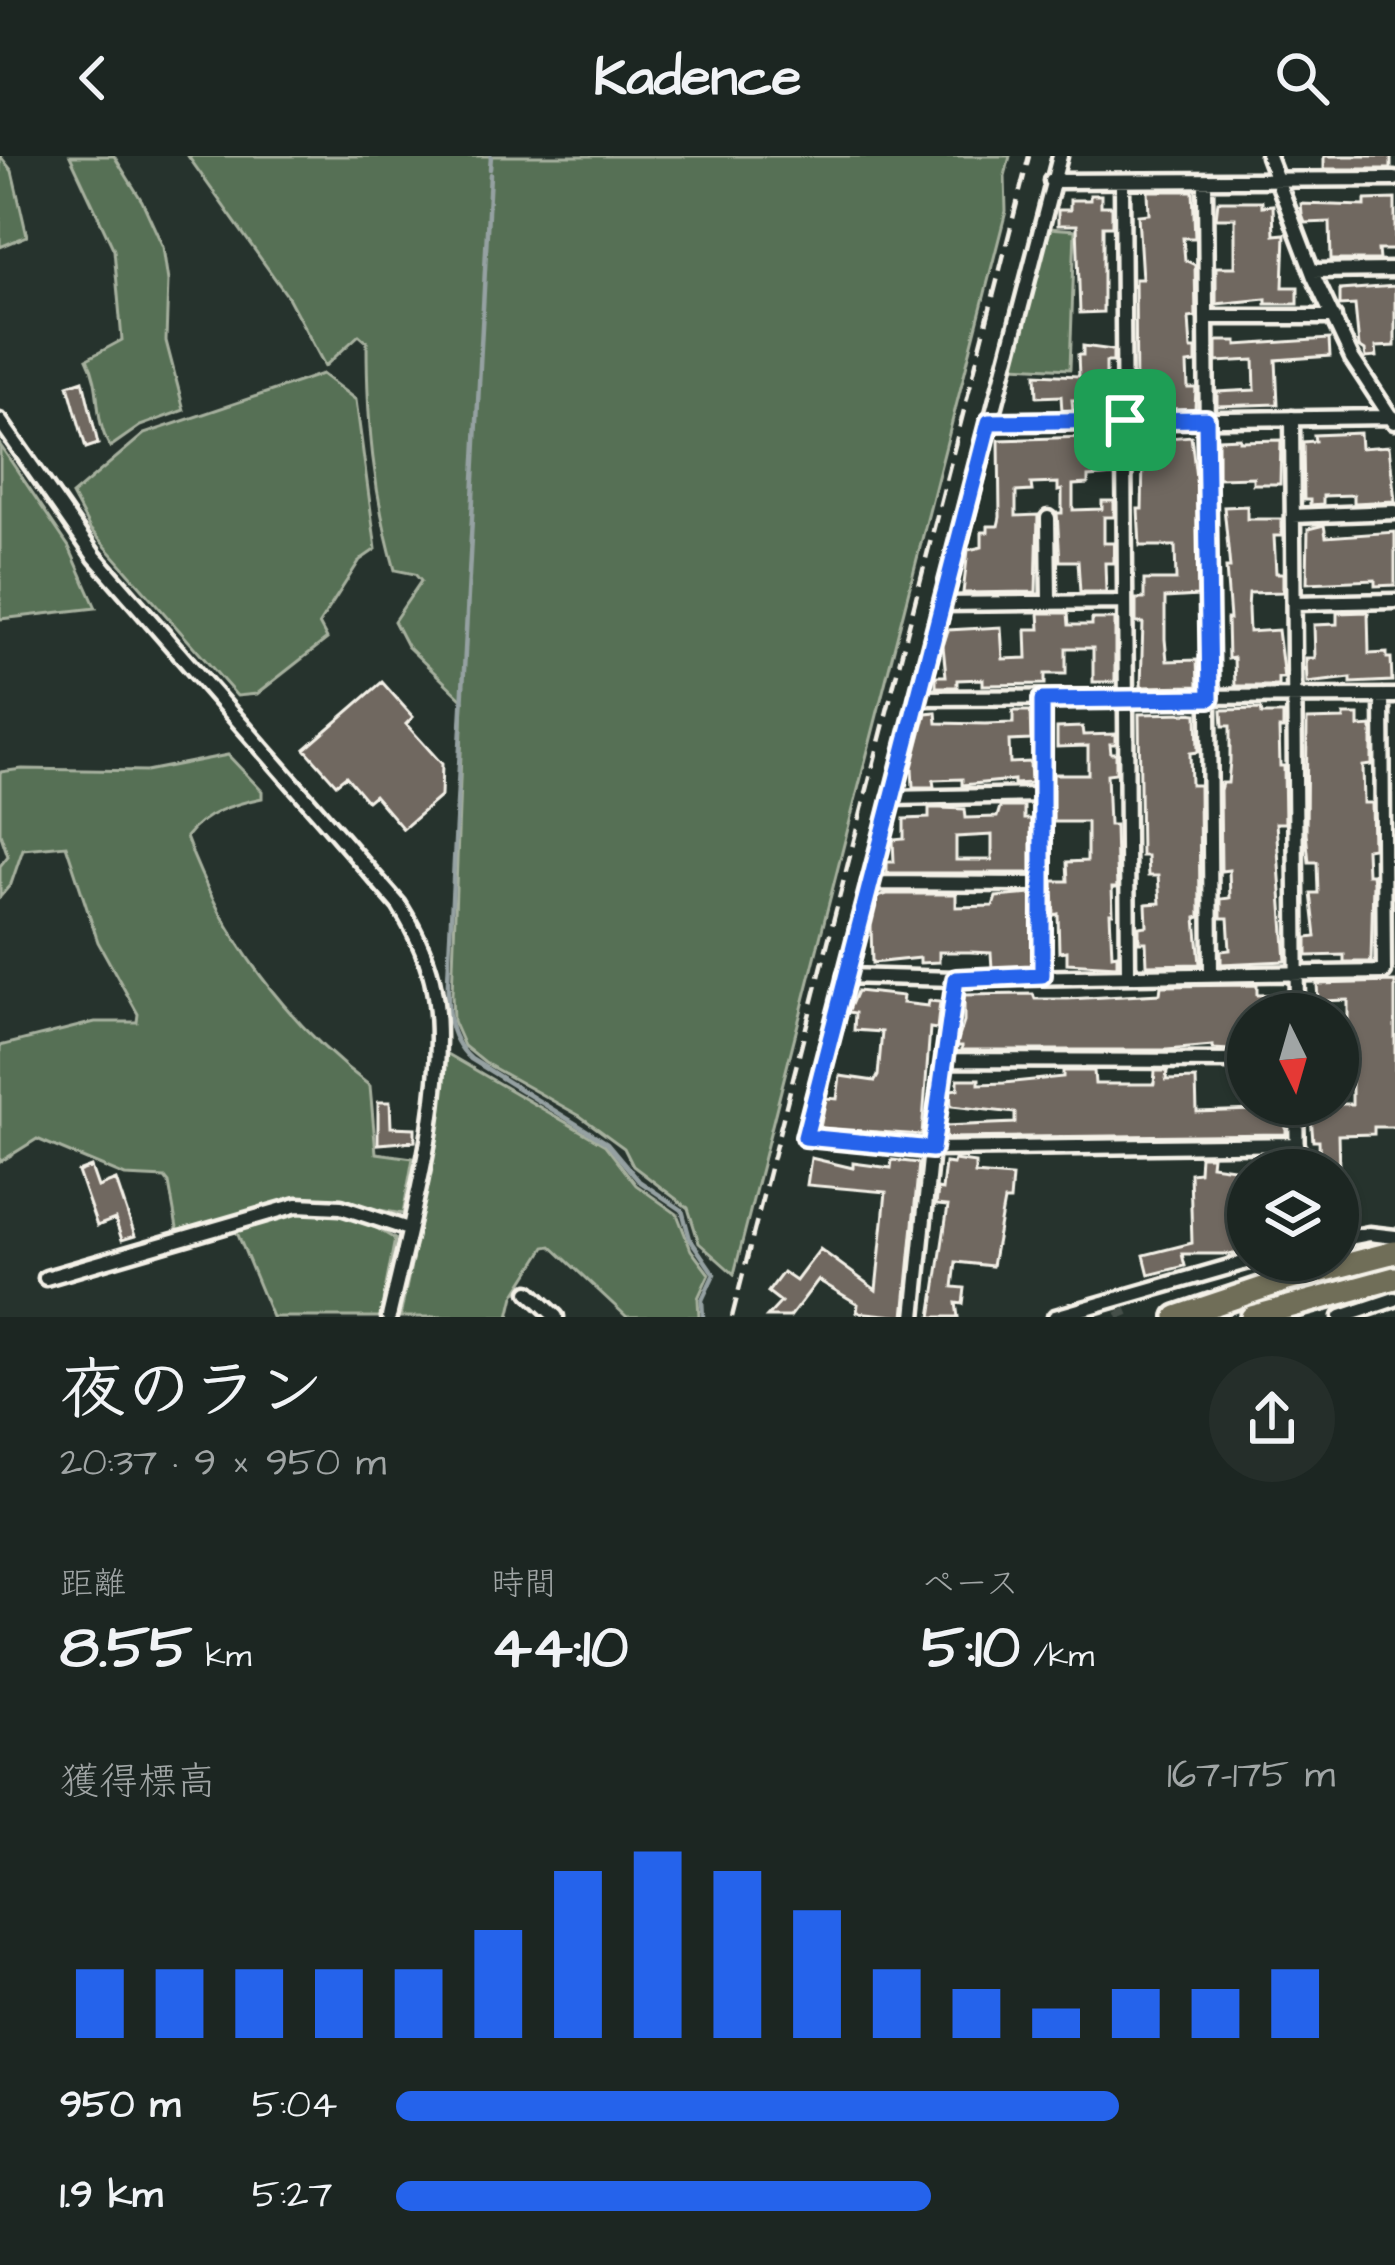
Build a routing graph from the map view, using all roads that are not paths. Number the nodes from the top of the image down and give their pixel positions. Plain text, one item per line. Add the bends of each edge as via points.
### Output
1 (1060, 156) edge
2 (1268, 156) edge
3 (1395, 179) edge
4 (1052, 181) junction
5 (1205, 181) junction
6 (1276, 182) junction
7 (1123, 183) junction
8 (1395, 270) edge
9 (1312, 271) junction
10 (1334, 316) junction
11 (1206, 317) junction
12 (1292, 418) junction
13 (1206, 419) junction
14 (1125, 420) junction
15 (1394, 420) edge
16 (0, 421) edge
17 (989, 422) junction
18 (1395, 512) edge
19 (1293, 516) junction
20 (1048, 518) dead end
21 (1395, 601) edge
22 (1049, 602) junction
23 (1125, 602) junction
24 (1294, 603) junction
25 (942, 604) junction
26 (1389, 696) edge
27 (1294, 697) junction
28 (917, 698) junction
29 (1210, 698) junction
30 (1126, 699) junction
31 (1042, 700) junction
32 (1042, 795) junction
33 (891, 798) junction
34 (1389, 807) edge
35 (869, 883) junction
36 (1042, 884) junction
37 (1297, 973) junction
38 (1128, 974) junction
39 (1211, 974) junction
40 (1042, 975) junction
41 (845, 976) junction
42 (956, 979) junction
43 (1297, 993) edge
44 (944, 1060) junction
45 (1227, 1061) edge
46 (1297, 1125) edge
47 (1297, 1144) junction
48 (932, 1149) junction
49 (1297, 1149) edge
50 (408, 1229) junction
51 (1359, 1236) edge
52 (1395, 1237) edge
53 (1395, 1252) edge
54 (1227, 1269) edge
55 (46, 1278) dead end
56 (1395, 1278) edge
57 (529, 1292) dead end
58 (1395, 1299) edge
59 (389, 1317) edge
60 (556, 1317) edge
61 (914, 1317) edge
62 (1054, 1317) edge
63 (1177, 1317) edge
64 (1252, 1317) edge
65 (1341, 1317) edge

1 - 4 street
2 - 6 street
3 - 6 street
4 - 7 street
4 - 17 street
5 - 6 street
5 - 7 street
5 - 11 street
6 - 9 street
7 - 14 street
8 - 9 street
9 - 10 street
10 - 11 street
10 - 15 street
11 - 13 street
12 - 13 street
12 - 15 street
12 - 19 street
13 - 14 street
13 - 29 street
14 - 17 street
14 - 23 street
16 - 50 street via 95,557 408,920 430,973 437,1018 430,1117
17 - 25 street
18 - 19 street
19 - 24 street
20 - 22 street
21 - 24 street
22 - 23 street
22 - 25 street
23 - 30 street
24 - 27 street
25 - 28 street
26 - 27 street
26 - 34 street
27 - 29 street
27 - 37 street
28 - 31 street
28 - 33 street
29 - 30 street
29 - 39 street
30 - 31 street
30 - 38 street
31 - 32 street
32 - 33 street
32 - 36 street
33 - 35 street
34 - 37 street via 1384,972
35 - 36 street
35 - 41 street
36 - 40 street
37 - 39 street
37 - 43 street
38 - 39 street
38 - 40 street
40 - 42 street
41 - 42 street
41 - 48 street via 805,1137
42 - 44 street
44 - 45 street
44 - 48 street
46 - 47 street
47 - 48 street
47 - 49 street
48 - 61 street
50 - 55 street via 340,1207 297,1205
50 - 59 street
51 - 52 street
53 - 63 highway
54 - 62 street
56 - 64 highway
57 - 60 street
58 - 65 street

